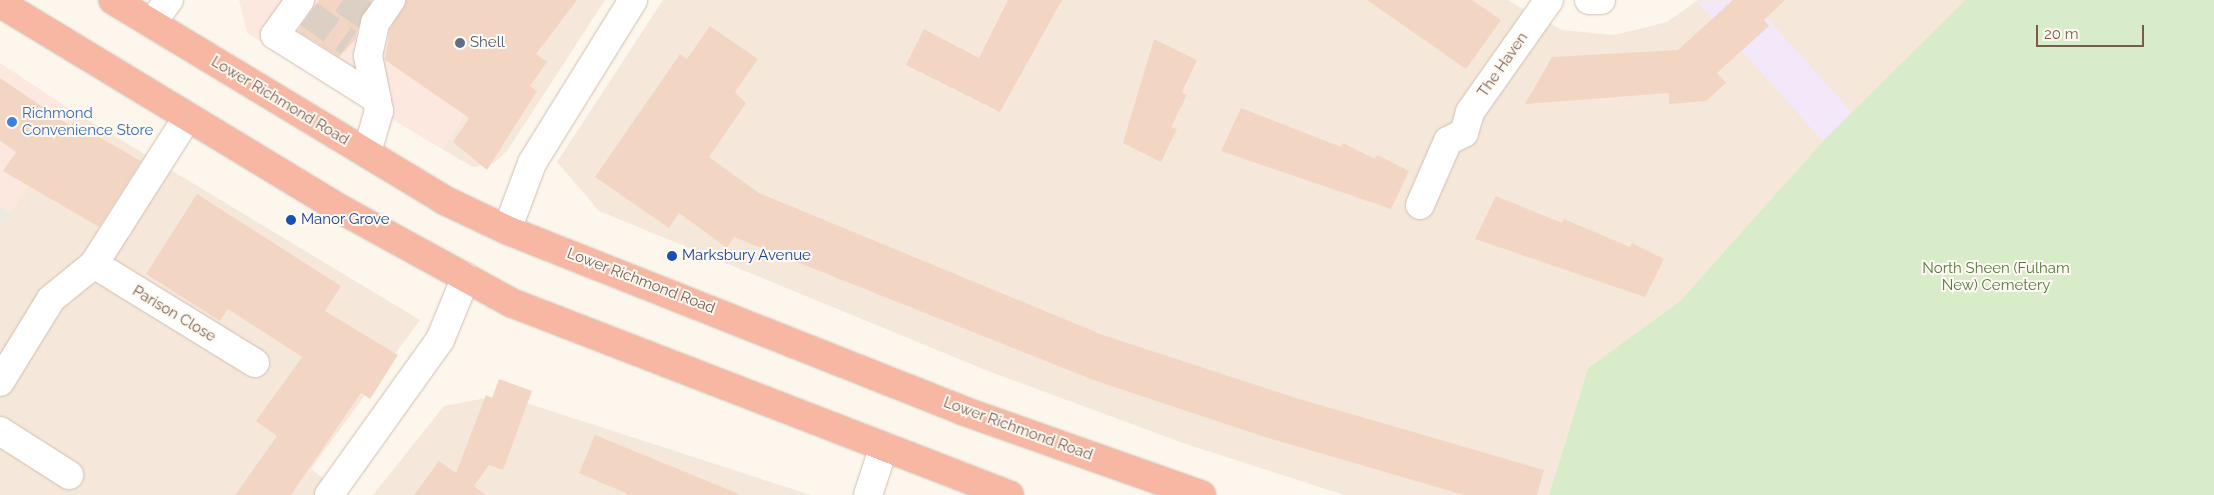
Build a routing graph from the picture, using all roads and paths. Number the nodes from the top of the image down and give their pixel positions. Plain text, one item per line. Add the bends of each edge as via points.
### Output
1 (113, 0) edge
2 (169, 0) edge
3 (391, 0) edge
4 (634, 0) edge
5 (1548, 0) edge
6 (1590, 0) edge
7 (1601, 0) edge
8 (0, 2) edge
9 (302, 7) edge
10 (152, 23) junction
11 (377, 99) junction
12 (187, 118) junction
13 (367, 152) junction
14 (1420, 205) dead end
15 (507, 230) junction
16 (94, 264) junction
17 (466, 277) junction
18 (255, 363) dead end
19 (0, 382) edge
20 (0, 431) edge
21 (883, 449) junction
22 (69, 475) dead end
23 (329, 495) edge
24 (868, 495) edge
25 (1009, 495) edge
26 (1201, 495) edge

1 - 10 highway, Lower Richmond Road
2 - 10 street
3 - 11 street via 371,20 359,50
4 - 15 street via 532,163
5 - 14 street, The Haven via 1470,112 1464,133 1448,141
6 - 7 street
8 - 12 highway
9 - 11 street via 275,35
10 - 13 highway, Lower Richmond Road
11 - 13 street via 379,111
12 - 16 street
12 - 17 highway
13 - 15 highway, Lower Richmond Road via 446,201
15 - 26 highway, Lower Richmond Road via 961,410
16 - 18 street, Parison Close
16 - 19 street via 51,299
17 - 21 highway via 512,303
17 - 23 street via 440,340
20 - 22 street
21 - 24 street
21 - 25 highway

